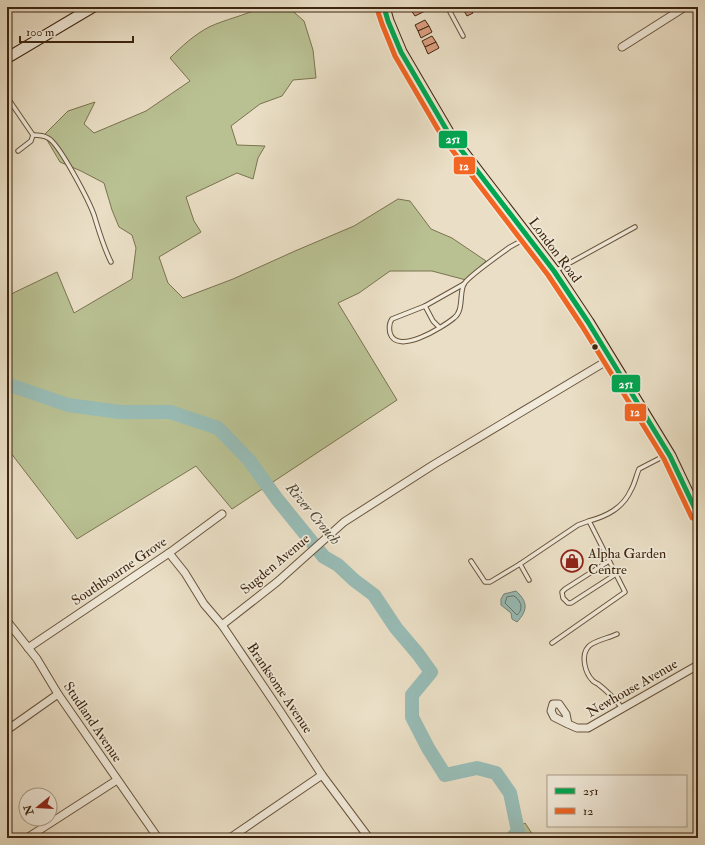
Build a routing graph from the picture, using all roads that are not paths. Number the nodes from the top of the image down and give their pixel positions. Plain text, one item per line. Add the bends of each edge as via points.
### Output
1 (93, 7) edge
2 (384, 7) edge
3 (450, 7) edge
4 (685, 7) edge
5 (463, 36) dead end
6 (622, 47) dead end
7 (7, 58) edge
8 (7, 97) edge
9 (33, 135) junction
10 (18, 151) dead end
11 (635, 227) dead end
12 (527, 238) junction
13 (111, 262) dead end
14 (554, 272) junction
15 (464, 284) junction
16 (425, 306) junction
17 (439, 328) junction
18 (610, 359) junction
19 (669, 454) junction
20 (222, 514) dead end
21 (698, 515) edge
22 (589, 521) junction
23 (169, 553) junction
24 (471, 561) dead end
25 (609, 562) junction
26 (520, 564) junction
27 (616, 574) junction
28 (529, 580) dead end
29 (7, 621) edge
30 (222, 625) junction
31 (618, 634) dead end
32 (552, 643) dead end
33 (28, 648) junction
34 (698, 665) edge
35 (58, 694) junction
36 (622, 708) junction
37 (568, 724) dead end
38 (7, 730) edge
39 (322, 775) junction
40 (117, 780) junction
41 (27, 838) edge
42 (158, 838) edge
43 (230, 838) edge
44 (368, 838) edge

1 - 7 street
2 - 12 main road, London Road via 401,52 449,134
3 - 5 lane via 449,10
4 - 6 street
8 - 9 lane
9 - 10 lane
9 - 13 lane via 48,138 60,150 90,207
11 - 14 lane
12 - 14 main road, London Road
12 - 15 lane via 510,247
14 - 18 main road, London Road
15 - 16 lane
15 - 17 lane via 457,316
16 - 17 lane
16 - 17 lane via 392,319 390,335 400,343 406,343
18 - 19 main road, London Road
18 - 30 street, Sugden Avenue via 344,522 277,582
19 - 21 main road, London Road
19 - 22 lane via 640,469 622,505 607,515
20 - 23 street, Southbourne Grove
22 - 25 lane
22 - 26 lane via 578,525
23 - 30 street, Branksome Avenue via 204,604
23 - 33 street, Southbourne Grove
24 - 26 lane via 485,582 490,582
25 - 27 lane
25 - 27 lane via 564,589 563,598 571,603
26 - 28 lane
27 - 32 lane via 625,592
29 - 33 street, Studland Avenue
30 - 39 street, Branksome Avenue
31 - 36 lane via 589,647 584,660 593,681 609,693
33 - 35 street, Studland Avenue
34 - 36 street, Newhouse Avenue
35 - 38 street
35 - 40 street, Studland Avenue
36 - 37 street, Newhouse Avenue via 588,728 577,728
39 - 43 street
39 - 44 street, Branksome Avenue
40 - 41 street
40 - 42 street, Studland Avenue

